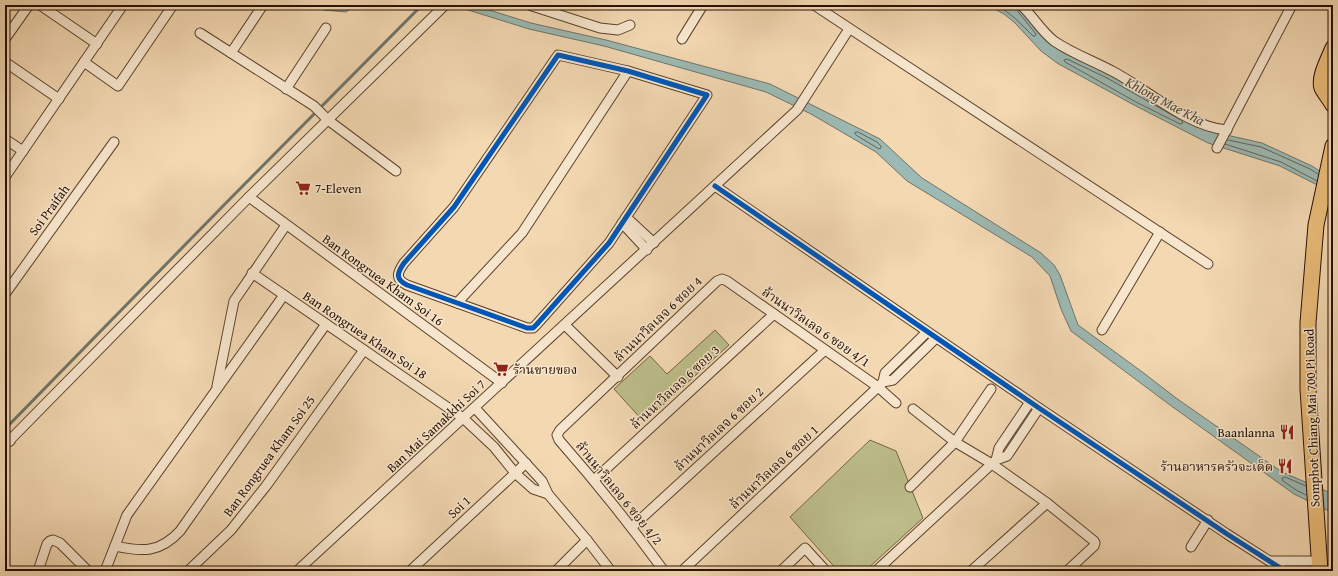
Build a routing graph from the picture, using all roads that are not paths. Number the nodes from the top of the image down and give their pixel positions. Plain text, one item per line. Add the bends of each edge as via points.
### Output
1 (29, 5) edge
2 (40, 5) edge
3 (123, 5) edge
4 (173, 5) edge
5 (264, 5) edge
6 (529, 5) edge
7 (703, 5) edge
8 (814, 5) edge
9 (1021, 5) edge
10 (1292, 5) edge
11 (443, 7) edge
12 (630, 25) dead end
13 (326, 28) dead end
14 (849, 29) junction
15 (200, 33) dead end
16 (5, 39) edge
17 (682, 39) dead end
18 (97, 44) junction
19 (1333, 48) edge
20 (231, 53) junction
21 (5, 62) edge
22 (84, 62) junction
23 (628, 71) junction
24 (1328, 82) edge
25 (286, 88) junction
26 (59, 99) junction
27 (1333, 105) edge
28 (328, 120) junction
29 (1227, 130) junction
30 (5, 139) edge
31 (114, 142) dead end
32 (1333, 146) edge
33 (1217, 148) dead end
34 (23, 151) junction
35 (396, 171) dead end
36 (5, 177) edge
37 (715, 186) junction
38 (249, 198) junction
39 (624, 220) junction
40 (286, 225) junction
41 (1160, 232) junction
42 (654, 243) junction
43 (647, 250) junction
44 (1208, 264) dead end
45 (252, 273) junction
46 (718, 281) joint
47 (5, 294) edge
48 (284, 295) junction
49 (457, 303) junction
50 (774, 314) junction
51 (326, 324) junction
52 (565, 325) junction
53 (1102, 330) dead end
54 (927, 332) junction
55 (936, 338) junction
56 (364, 350) junction
57 (824, 350) junction
58 (618, 377) junction
59 (502, 383) junction
60 (881, 385) junction
61 (991, 389) dead end
62 (217, 390) junction
63 (1030, 402) junction
64 (896, 403) dead end
65 (475, 408) junction
66 (1039, 408) junction
67 (913, 409) dead end
68 (463, 418) junction
69 (560, 430) joint
70 (6, 440) edge
71 (955, 442) junction
72 (994, 462) junction
73 (526, 463) junction
74 (516, 473) junction
75 (594, 480) junction
76 (910, 487) dead end
77 (548, 494) junction
78 (1047, 503) junction
79 (1208, 520) junction
80 (632, 527) junction
81 (587, 540) junction
82 (115, 546) junction
83 (1191, 547) dead end
84 (1269, 561) junction
85 (1319, 566) edge
86 (38, 571) edge
87 (88, 571) edge
88 (105, 571) edge
89 (188, 571) edge
90 (297, 571) edge
91 (410, 571) edge
92 (556, 571) edge
93 (611, 571) edge
94 (664, 571) edge
95 (682, 571) edge
96 (781, 571) edge
97 (826, 571) edge
98 (876, 571) edge
99 (971, 571) edge
100 (1067, 571) edge
101 (1285, 571) edge

1 - 16 street
2 - 18 street
3 - 18 street
4 - 22 street via 118,86
5 - 20 street
6 - 12 street via 600,28 618,30
7 - 17 street
8 - 14 street
9 - 29 street via 1053,40 1074,53 1136,84 1182,114 1211,127
10 - 29 street
11 - 28 street
13 - 25 street
14 - 37 street, Ban Mai Samakkhi Soi 7 via 797,110
14 - 41 street
15 - 20 street
18 - 22 street
19 - 24 main road
20 - 25 street
21 - 26 street
22 - 26 street
23 - 39 street via 707,95
23 - 49 street via 522,233
23 - 49 street via 558,55 454,207 399,270 398,276 406,285
24 - 27 main road via 1322,88
25 - 28 street via 314,106
26 - 34 street
28 - 35 street
28 - 38 street
29 - 33 street
30 - 34 street
31 - 47 street, Soi Praifah
32 - 85 main road, Somphot Chiang Mai 700 Pi Road via 1316,225 1308,338 1308,389
34 - 36 street
37 - 42 street, Ban Mai Samakkhi Soi 7
37 - 54 street
38 - 40 street, Ban Rongruea Kham Soi 16
38 - 70 street
39 - 42 street
39 - 43 street
39 - 49 street via 609,243 533,328
40 - 45 street
40 - 59 street, Ban Rongruea Kham Soi 16
41 - 44 street
41 - 53 street
42 - 43 street, Ban Mai Samakkhi Soi 7
43 - 52 street, Ban Mai Samakkhi Soi 7
45 - 48 street, Ban Rongruea Kham Soi 18
45 - 62 street via 234,301
46 - 50 street, ล้านนาวิลเลจ 6 ซอย 4/1 via 728,281
46 - 58 street, ล้านนาวิลเลจ 6 ซอย 4
48 - 51 street, Ban Rongruea Kham Soi 18
48 - 62 street
50 - 57 street, ล้านนาวิลเลจ 6 ซอย 4/1
50 - 75 street, ล้านนาวิลเลจ 6 ซอย 3
51 - 56 street, Ban Rongruea Kham Soi 18
51 - 82 street via 172,540 159,547 142,550
52 - 58 street
52 - 59 street, Ban Mai Samakkhi Soi 7
54 - 55 street
54 - 60 street via 886,373
55 - 60 street via 892,380
55 - 63 street
56 - 68 street, Ban Rongruea Kham Soi 18
56 - 89 street, Ban Rongruea Kham Soi 25 via 266,486 231,530
57 - 60 street, ล้านนาวิลเลจ 6 ซอย 4/1
57 - 80 street, ล้านนาวิลเลจ 6 ซอย 2
58 - 69 street, ล้านนาวิลเลจ 6 ซอย 4
59 - 65 street, Ban Mai Samakkhi Soi 7
60 - 64 street, ล้านนาวิลเลจ 6 ซอย 4/1
60 - 95 street, ล้านนาวิลเลจ 6 ซอย 1
61 - 71 street
62 - 82 street via 127,515
63 - 66 street
63 - 72 street via 999,448
65 - 68 street, Ban Mai Samakkhi Soi 7
65 - 73 street
66 - 72 street via 1007,456
66 - 79 street
67 - 71 street
68 - 74 street, Ban Rongruea Kham Soi 18 via 494,447
68 - 90 street, Ban Mai Samakkhi Soi 7
69 - 75 street, ล้านนาวิลเลจ 6 ซอย 4/2 via 557,435 559,440
71 - 72 street
71 - 76 street
72 - 78 street
72 - 98 street
73 - 74 street, Soi 1
73 - 77 street via 542,481
74 - 77 street, Ban Rongruea Kham Soi 18 via 533,489
74 - 91 street, Soi 1
75 - 80 street, ล้านนาวิลเลจ 6 ซอย 4/2
77 - 81 street
78 - 99 street
78 - 100 street via 1095,543
79 - 83 street
79 - 84 street
80 - 94 street, ล้านนาวิลเลจ 6 ซอย 4/2
81 - 92 street
81 - 93 street
82 - 88 street
84 - 85 street
84 - 101 street
86 - 87 street via 47,544 53,540 60,543
96 - 97 street via 805,548

